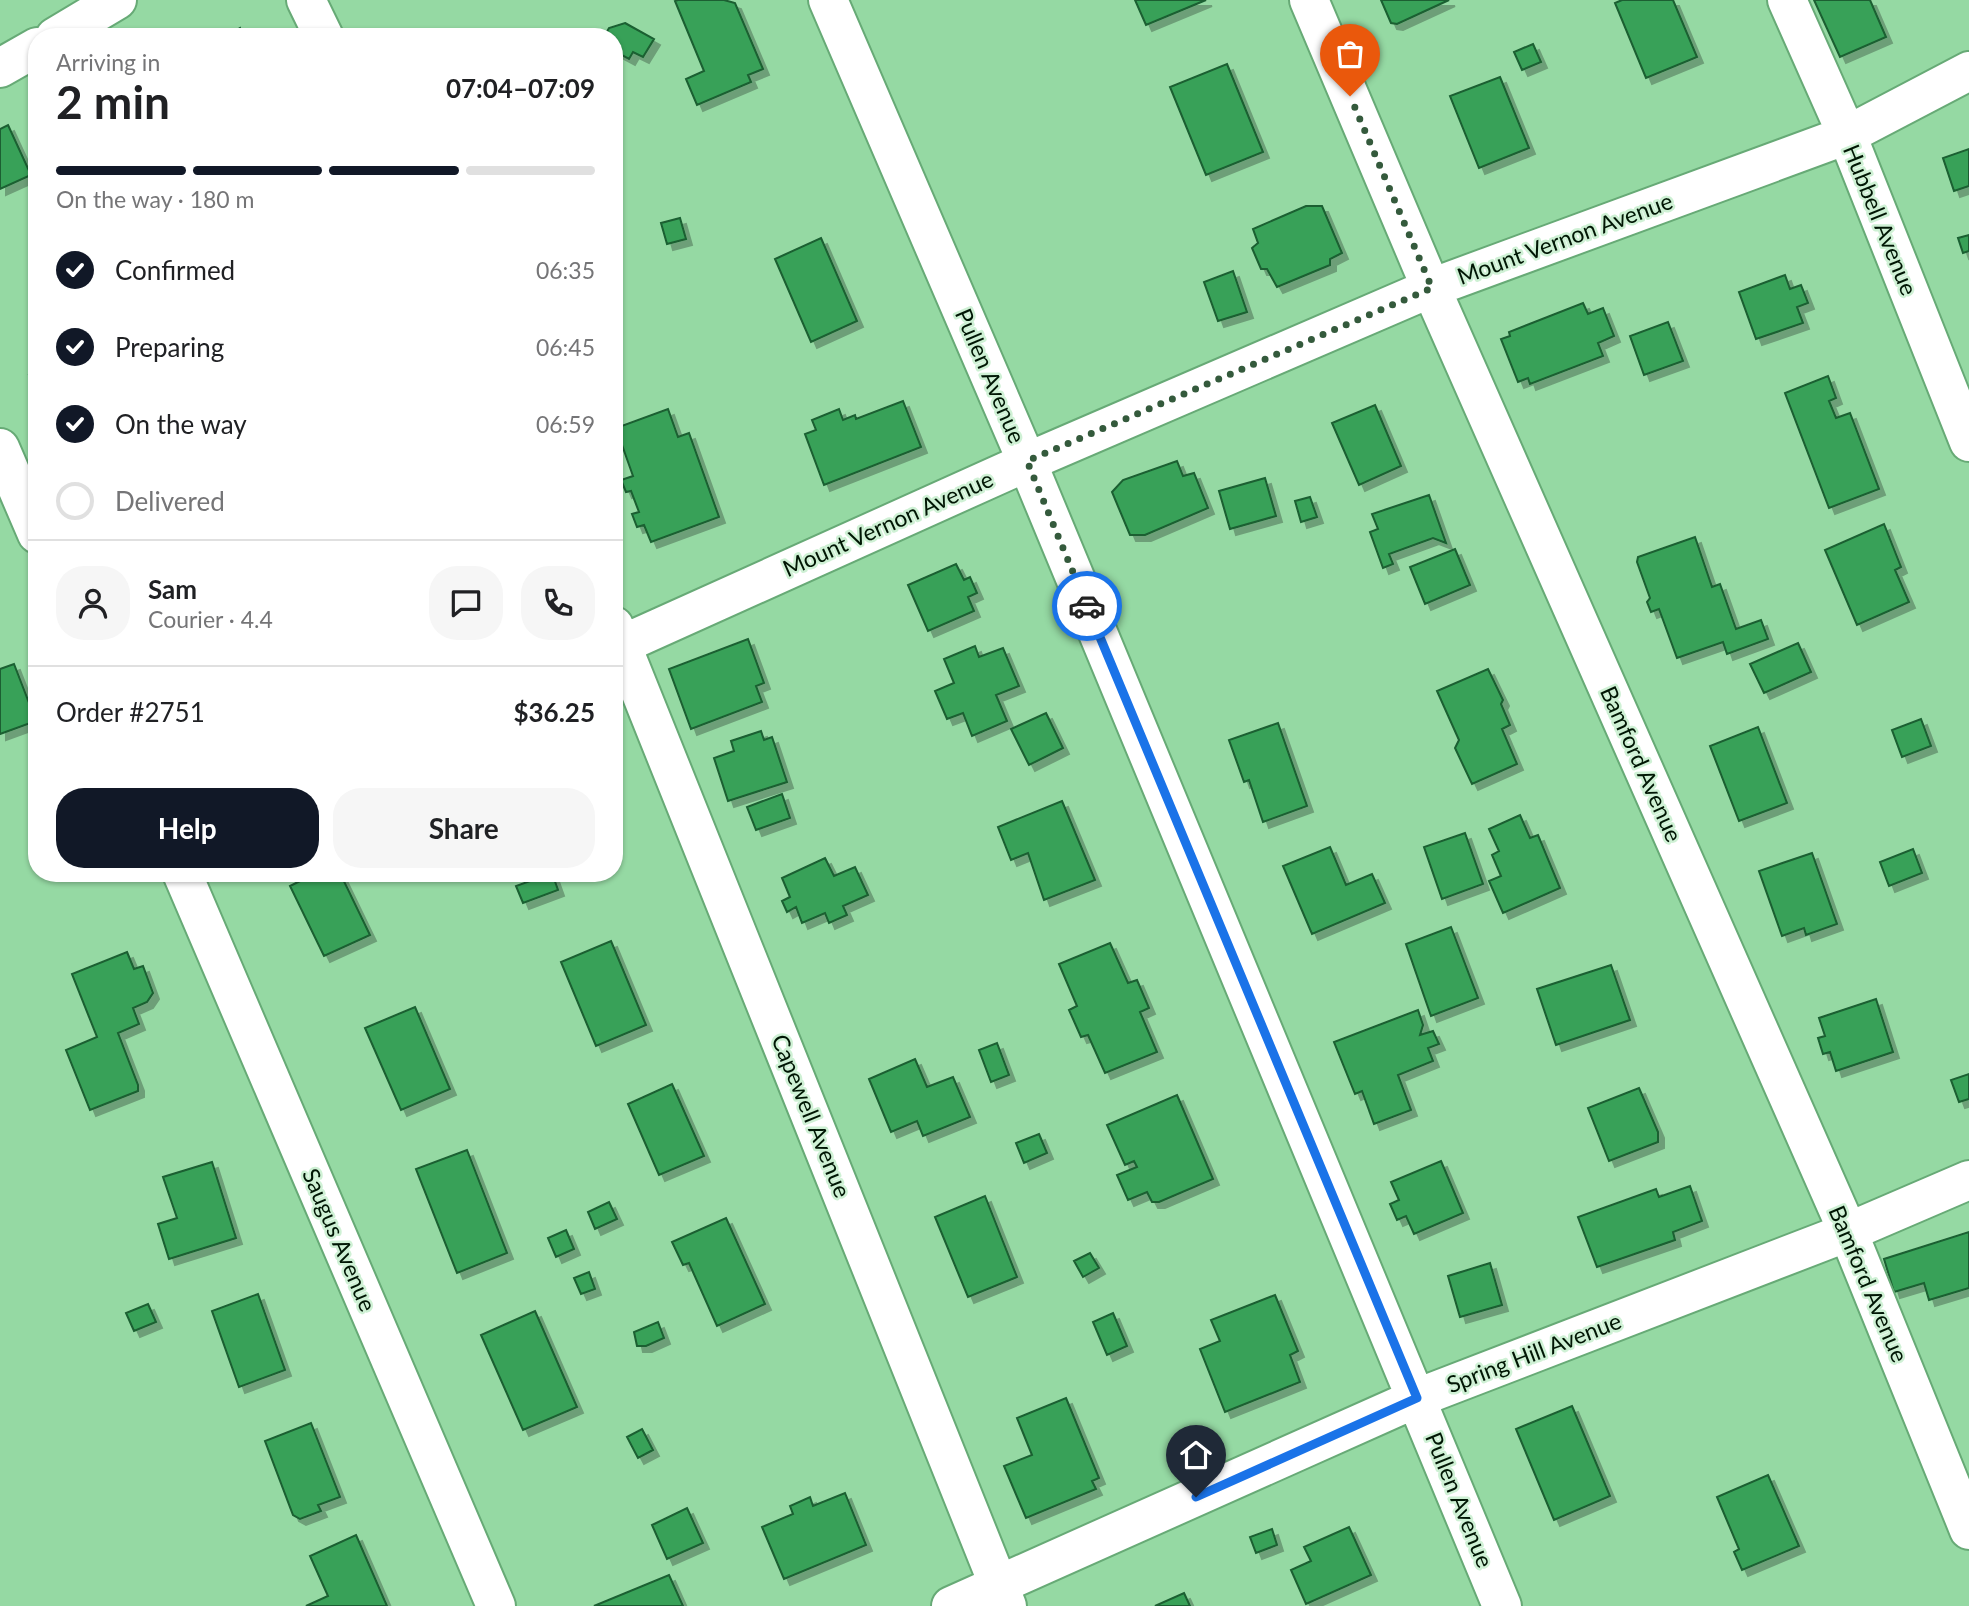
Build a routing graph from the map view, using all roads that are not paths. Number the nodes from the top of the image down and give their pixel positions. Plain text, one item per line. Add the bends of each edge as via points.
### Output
1 (117, 0) edge
2 (306, 0) edge
3 (828, 0) edge
4 (1309, 0) edge
5 (1787, 0) edge
6 (70, 28) edge
7 (320, 28) edge
8 (28, 52) edge
9 (0, 68) edge
10 (1969, 71) edge
11 (1846, 135) junction
12 (1432, 288) junction
13 (1969, 442) edge
14 (0, 448) edge
15 (1027, 461) junction
16 (28, 513) edge
17 (623, 633) edge
18 (623, 645) edge
19 (186, 882) edge
20 (1969, 1180) edge
21 (1847, 1232) junction
22 (1417, 1398) junction
23 (1969, 1530) edge
24 (1003, 1595) edge
25 (496, 1606) edge
26 (951, 1606) edge
27 (1502, 1606) edge

1 - 6 street
2 - 7 street
3 - 15 street, Pullen Avenue
4 - 12 street, Bamford Avenue
5 - 11 street, Hubbell Avenue
8 - 9 street
10 - 11 street, Mount Vernon Avenue
11 - 12 street, Mount Vernon Avenue
11 - 13 street, Hubbell Avenue
12 - 15 street, Mount Vernon Avenue
12 - 21 street, Bamford Avenue
14 - 16 street
15 - 17 street, Mount Vernon Avenue
15 - 22 street, Pullen Avenue
18 - 24 street, Capewell Avenue
19 - 25 street, Saugus Avenue
20 - 21 street, Spring Hill Avenue
21 - 22 street, Spring Hill Avenue
21 - 23 street, Bamford Avenue
22 - 24 street, Spring Hill Avenue
22 - 27 street, Pullen Avenue
24 - 26 street, Spring Hill Avenue

